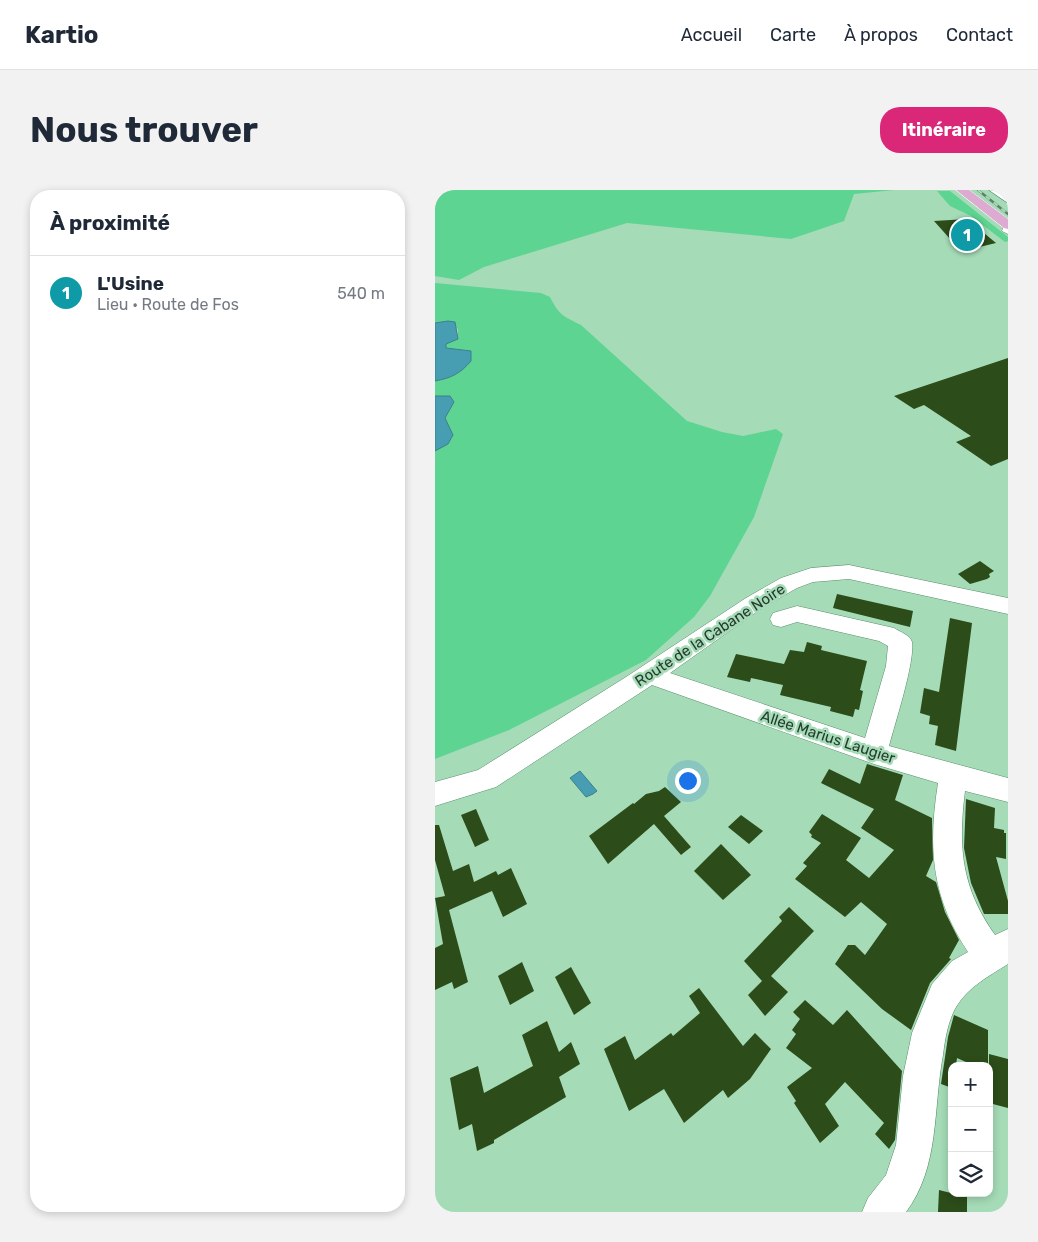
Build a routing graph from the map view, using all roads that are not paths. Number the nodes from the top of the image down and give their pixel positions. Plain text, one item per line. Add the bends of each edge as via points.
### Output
1 (962, 190) edge
2 (993, 190) edge
3 (1008, 200) edge
4 (1008, 226) edge
5 (1008, 231) edge
6 (1008, 606) edge
7 (781, 619) dead end
8 (651, 673) junction
9 (874, 753) junction
10 (953, 777) junction
11 (1008, 790) edge
12 (435, 794) edge
13 (999, 950) edge
14 (882, 1212) edge

1 - 4 main road
2 - 3 street
4 - 5 street
6 - 8 street, Route de la Cabane Noire via 849,572 811,575 789,583 754,603
7 - 9 street via 797,614 886,634 900,642 898,666
8 - 9 street, Allée Marius Laugier via 667,682
8 - 12 street, Route de la Cabane Noire via 486,779
9 - 10 street, Allée Marius Laugier
10 - 11 street, Allée Marius Laugier
10 - 13 street via 949,799 948,869 969,927
13 - 14 street via 964,974 944,996 929,1033 921,1076 915,1145 901,1187

